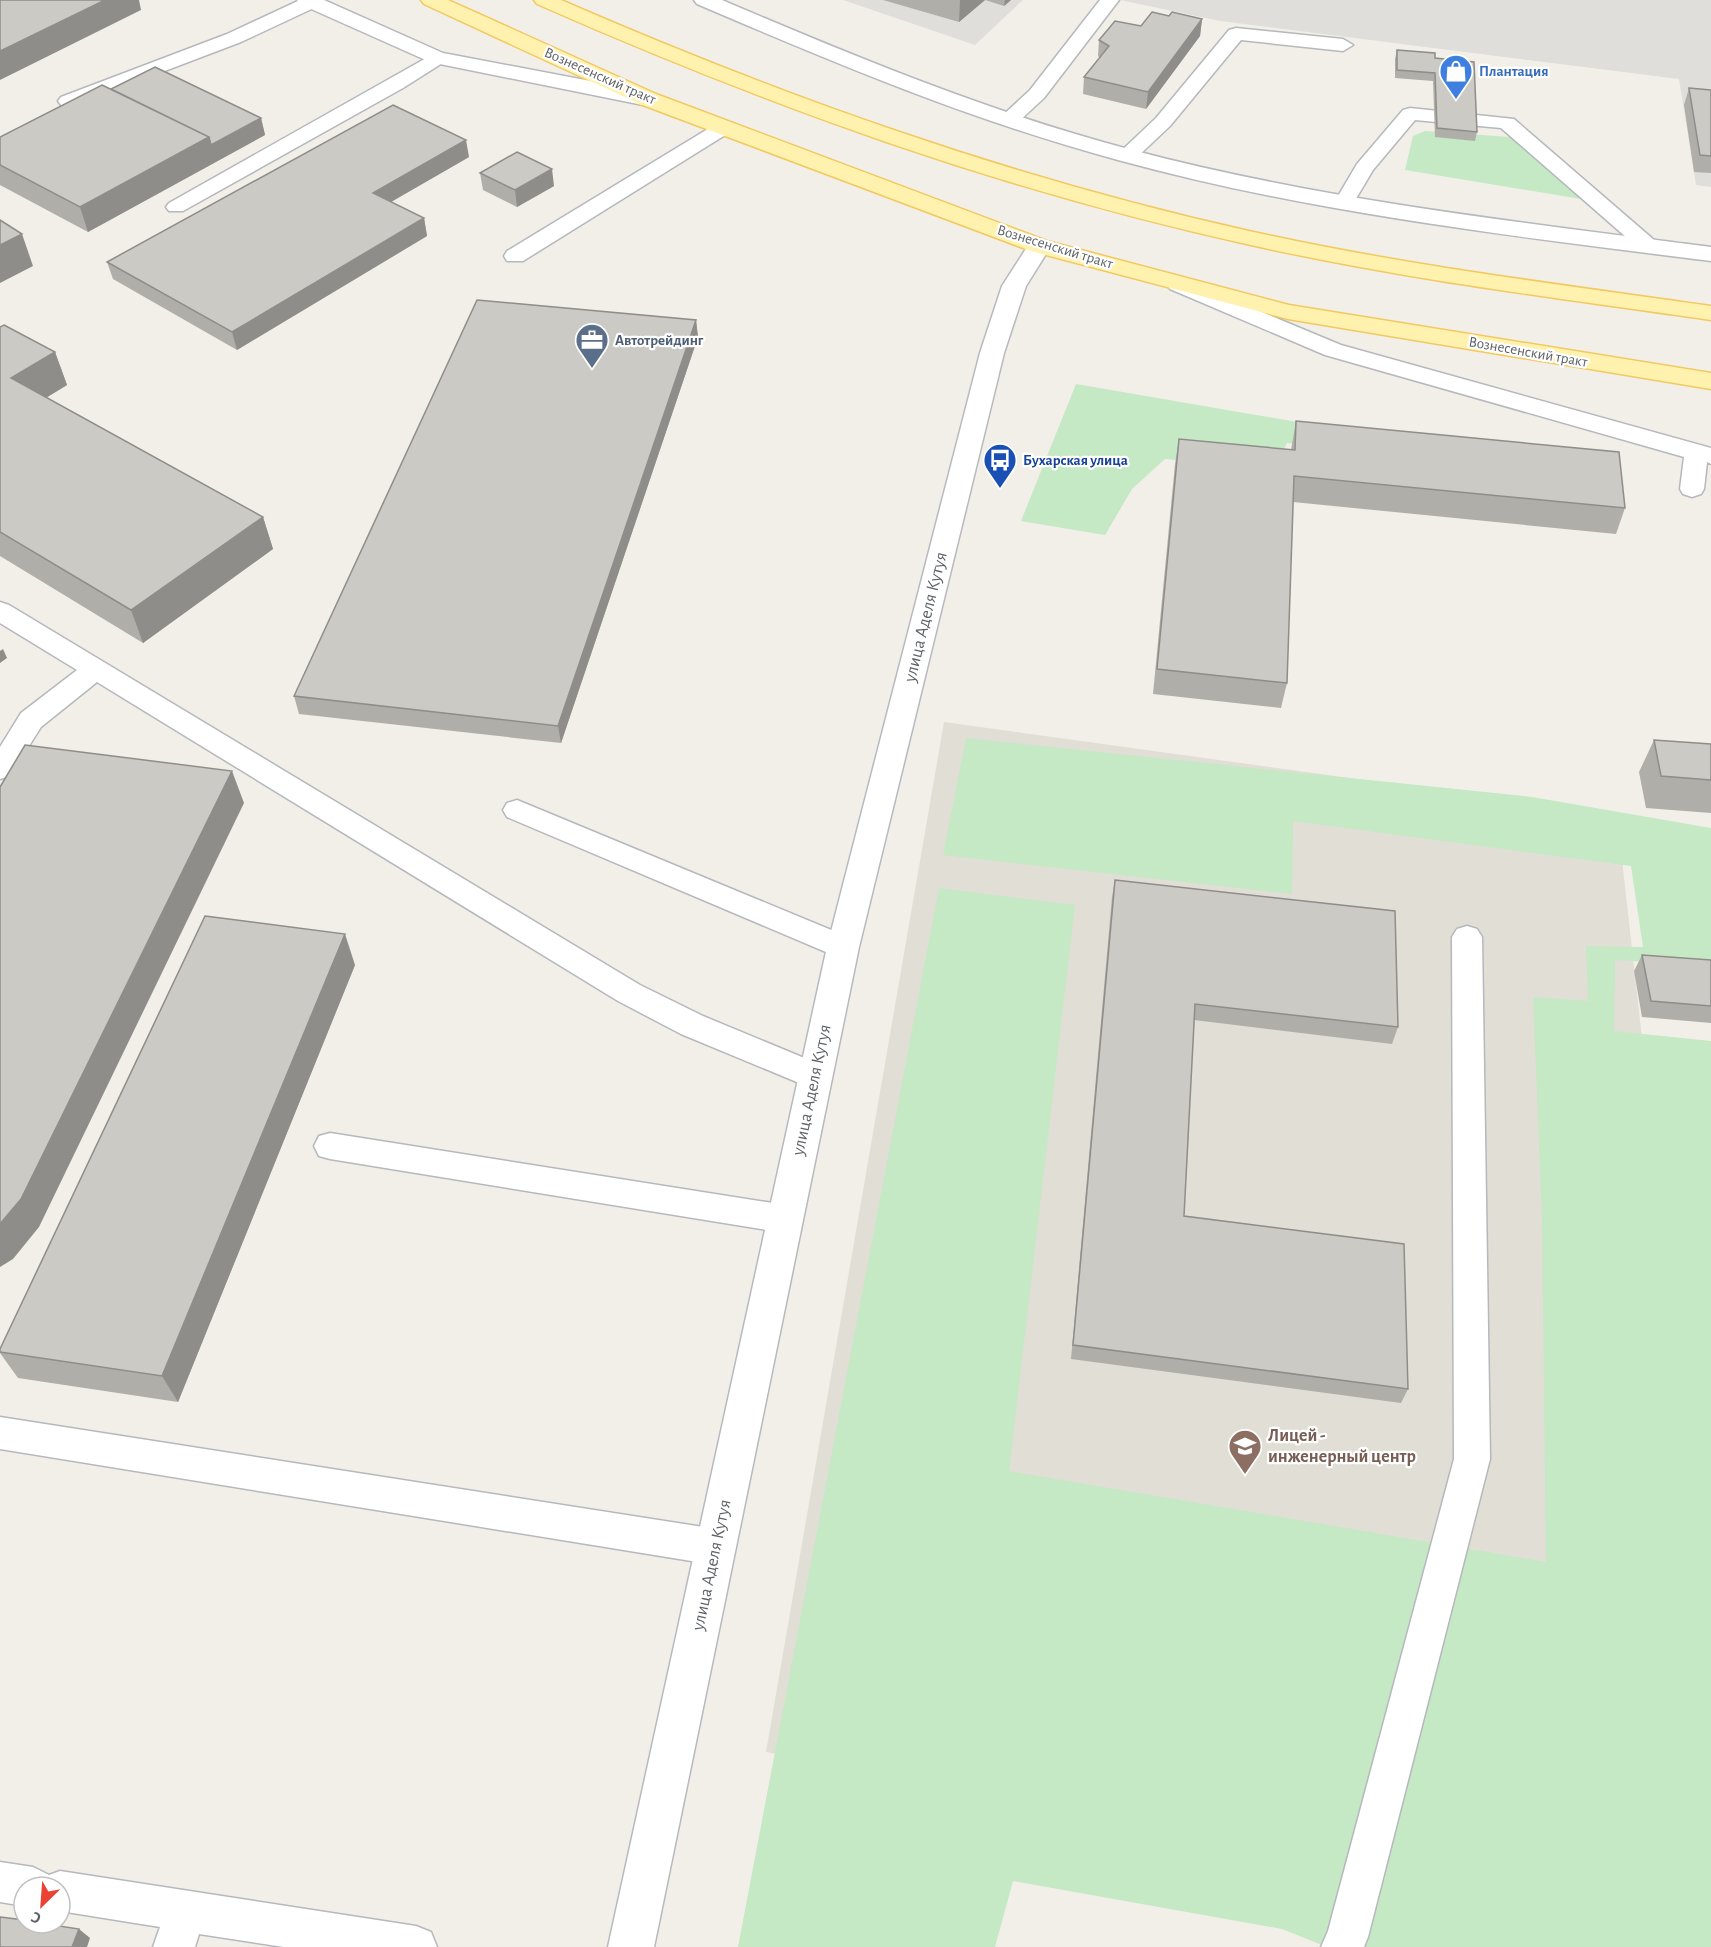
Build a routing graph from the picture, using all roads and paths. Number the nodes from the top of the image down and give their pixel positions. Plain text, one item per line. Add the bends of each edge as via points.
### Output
1 (431, 0) edge
2 (544, 0) edge
3 (704, 0) edge
4 (1110, 0) edge
5 (309, 1) edge
6 (1343, 45) dead end
7 (437, 58) junction
8 (648, 99) junction
9 (68, 101) edge
10 (1009, 120) junction
11 (723, 128) junction
12 (1127, 156) junction
13 (1344, 203) junction
14 (176, 207) dead end
15 (1039, 246) junction
16 (1650, 246) junction
17 (1711, 254) edge
18 (515, 256) dead end
19 (1172, 281) junction
20 (1711, 314) edge
21 (1711, 381) edge
22 (1703, 454) edge
23 (1692, 489) dead end
24 (0, 611) edge
25 (96, 669) junction
26 (0, 769) edge
27 (517, 810) dead end
28 (1467, 937) dead end
29 (843, 947) junction
30 (815, 1077) junction
31 (330, 1146) dead end
32 (785, 1219) junction
33 (0, 1432) edge
34 (716, 1547) junction
35 (72, 1895) edge
36 (180, 1929) edge
37 (416, 1947) edge
38 (631, 1947) edge
39 (1342, 1947) edge

1 - 8 main road, Вознесенский тракт
2 - 20 main road via 765,92 900,140 1069,192 1306,249
3 - 10 street
4 - 10 lane via 1036,94
5 - 7 street
5 - 9 lane via 234,38
6 - 12 lane via 1236,34 1163,122
7 - 8 street
7 - 14 lane
8 - 11 main road, Вознесенский тракт
10 - 12 street
11 - 15 main road, Вознесенский тракт
11 - 18 lane
12 - 13 street
13 - 16 street
13 - 16 lane via 1364,168 1410,114 1507,123
15 - 19 main road, Вознесенский тракт
15 - 29 street, улица Аделя Кутуя via 1014,286 992,353
16 - 17 street
19 - 21 main road, Вознесенский тракт via 1288,312
19 - 22 lane via 1333,350
22 - 23 lane
24 - 25 lane
25 - 26 lane via 31,720
25 - 30 lane via 629,993 702,1030
27 - 29 lane
28 - 39 lane via 1472,1459
29 - 30 street, улица Аделя Кутуя
30 - 32 street, улица Аделя Кутуя
31 - 32 lane
32 - 34 street, улица Аделя Кутуя
33 - 34 lane
34 - 38 street, улица Аделя Кутуя
35 - 36 lane
36 - 37 lane

